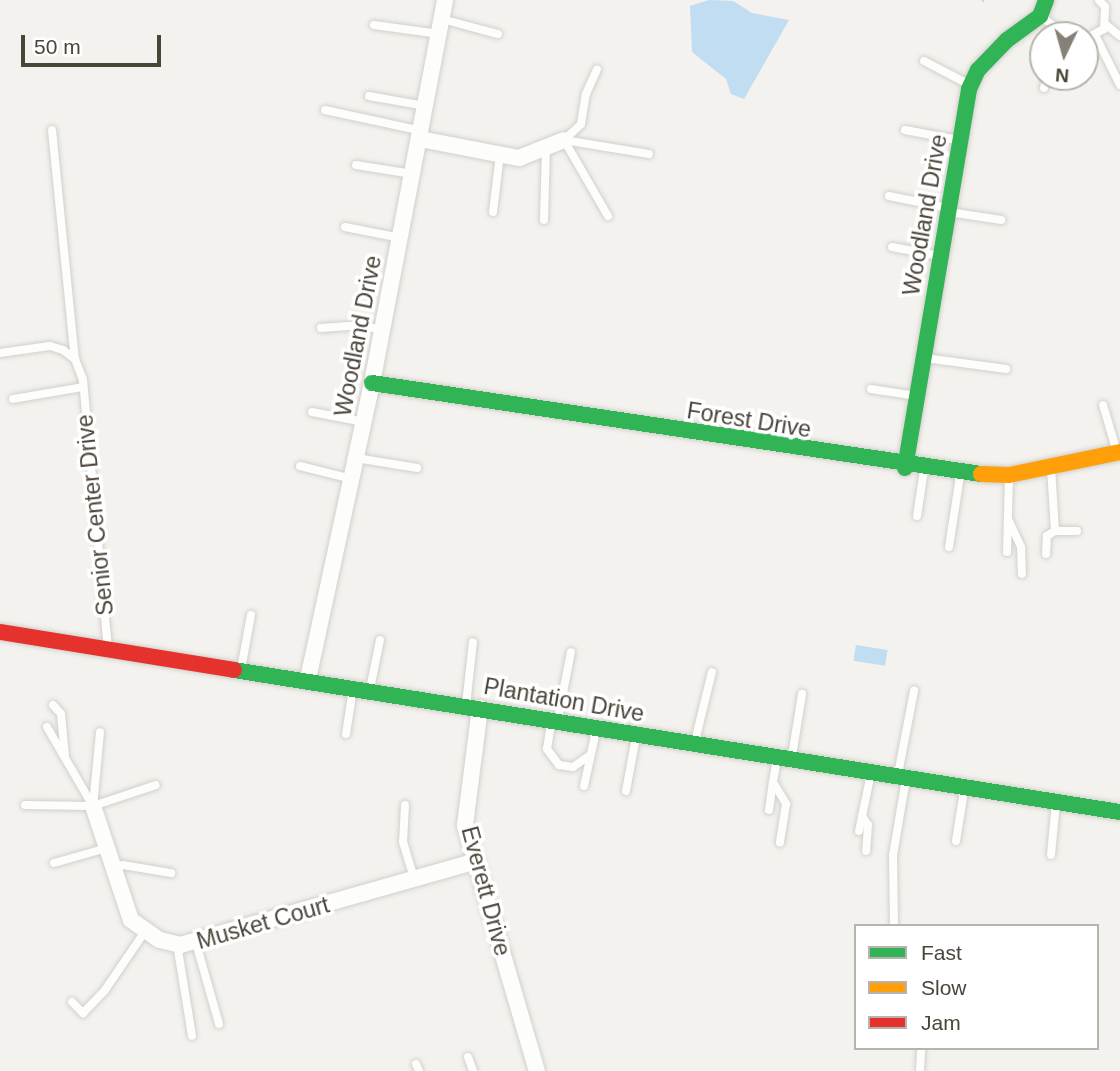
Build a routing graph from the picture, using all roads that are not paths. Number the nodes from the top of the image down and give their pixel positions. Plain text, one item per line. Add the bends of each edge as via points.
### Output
1 (445, 0) edge
2 (1046, 0) edge
3 (1099, 0) edge
4 (1040, 16) junction
5 (1045, 21) edge
6 (1105, 24) junction
7 (374, 25) dead end
8 (440, 27) junction
9 (1099, 31) edge
10 (498, 34) dead end
11 (1120, 36) edge
12 (1099, 43) edge
13 (924, 61) dead end
14 (597, 69) dead end
15 (971, 85) junction
16 (1120, 85) edge
17 (369, 96) dead end
18 (426, 106) junction
19 (325, 110) dead end
20 (52, 130) dead end
21 (905, 130) dead end
22 (421, 135) junction
23 (564, 140) junction
24 (961, 140) junction
25 (546, 147) junction
26 (649, 154) dead end
27 (500, 155) junction
28 (356, 165) dead end
29 (413, 174) junction
30 (889, 196) dead end
31 (949, 210) junction
32 (493, 212) dead end
33 (608, 216) dead end
34 (544, 220) dead end
35 (1001, 220) dead end
36 (345, 227) dead end
37 (401, 238) junction
38 (892, 247) dead end
39 (941, 256) junction
40 (321, 328) dead end
41 (382, 330) junction
42 (0, 353) edge
43 (924, 358) junction
44 (75, 359) junction
45 (1006, 369) dead end
46 (372, 383) junction
47 (83, 384) junction
48 (871, 389) dead end
49 (917, 396) junction
50 (13, 399) dead end
51 (1103, 405) dead end
52 (312, 412) dead end
53 (364, 422) junction
54 (1119, 452) edge
55 (356, 458) junction
56 (300, 466) dead end
57 (417, 468) dead end
58 (905, 468) junction
59 (1051, 468) junction
60 (923, 470) junction
61 (961, 473) junction
62 (1009, 475) junction
63 (352, 479) junction
64 (1006, 513) junction
65 (917, 516) dead end
66 (1055, 531) junction
67 (1077, 531) dead end
68 (949, 547) dead end
69 (1007, 552) dead end
70 (1045, 554) dead end
71 (1022, 573) dead end
72 (251, 615) dead end
73 (0, 632) edge
74 (380, 640) dead end
75 (473, 642) dead end
76 (108, 651) junction
77 (570, 652) dead end
78 (240, 669) junction
79 (712, 672) dead end
80 (308, 679) junction
81 (362, 688) junction
82 (915, 691) dead end
83 (802, 694) dead end
84 (53, 705) dead end
85 (473, 707) junction
86 (554, 724) junction
87 (47, 727) dead end
88 (596, 731) junction
89 (100, 732) dead end
90 (346, 734) dead end
91 (636, 737) junction
92 (694, 746) junction
93 (590, 755) junction
94 (66, 759) junction
95 (784, 760) junction
96 (871, 773) junction
97 (902, 778) junction
98 (773, 782) junction
99 (156, 785) dead end
100 (584, 786) dead end
101 (964, 788) junction
102 (626, 792) dead end
103 (1056, 802) junction
104 (25, 805) dead end
105 (405, 805) dead end
106 (93, 806) junction
107 (769, 810) dead end
108 (1120, 812) edge
109 (862, 816) junction
110 (859, 831) dead end
111 (956, 841) dead end
112 (780, 843) dead end
113 (107, 848) junction
114 (866, 851) dead end
115 (1051, 855) dead end
116 (474, 862) junction
117 (54, 863) dead end
118 (114, 868) junction
119 (171, 873) dead end
120 (414, 879) junction
121 (894, 924) edge
122 (146, 930) junction
123 (196, 943) junction
124 (177, 944) junction
125 (72, 1002) dead end
126 (219, 1024) dead end
127 (192, 1036) dead end
128 (921, 1050) edge
129 (468, 1057) dead end
130 (473, 1071) edge
131 (537, 1071) edge
132 (920, 1071) edge

1 - 8 street, Woodland Drive
2 - 4 street
3 - 6 lane via 1105,7
4 - 5 lane
4 - 15 street, Woodland Drive via 1007,40 978,70
6 - 9 lane
6 - 11 lane
7 - 8 lane
8 - 10 lane
8 - 18 street, Woodland Drive
12 - 16 lane
13 - 15 lane
14 - 23 lane via 586,94 581,124
15 - 24 street, Woodland Drive
17 - 18 lane
18 - 22 street, Woodland Drive
19 - 22 lane
20 - 44 lane, Senior Center Drive
21 - 24 lane
22 - 27 street
22 - 29 street, Woodland Drive
23 - 25 street
23 - 26 lane
23 - 33 lane
24 - 31 street, Woodland Drive
25 - 27 street via 519,158
25 - 34 lane
27 - 32 lane
28 - 29 lane
29 - 37 street, Woodland Drive
30 - 31 lane
31 - 35 lane
31 - 39 street, Woodland Drive
36 - 37 lane
37 - 41 street, Woodland Drive
38 - 39 lane
39 - 43 street, Woodland Drive
40 - 41 lane via 360,325
41 - 46 street, Woodland Drive
42 - 44 lane via 50,346
43 - 45 lane
43 - 49 street, Woodland Drive
44 - 47 lane, Senior Center Drive
46 - 53 street, Woodland Drive
46 - 58 street, Forest Drive
47 - 50 lane
47 - 76 lane, Senior Center Drive
48 - 49 lane
49 - 58 street, Woodland Drive
51 - 54 lane
52 - 53 lane
53 - 55 street, Woodland Drive
54 - 59 street, Forest Drive
55 - 57 lane
55 - 63 street, Woodland Drive
56 - 63 lane
58 - 60 street, Forest Drive
59 - 62 street, Forest Drive
59 - 66 lane
60 - 61 street, Forest Drive
60 - 65 lane
61 - 62 street, Forest Drive
61 - 68 lane
62 - 64 lane
63 - 80 street, Woodland Drive
64 - 69 lane
64 - 71 lane via 1021,547
66 - 67 lane
66 - 70 lane via 1047,536
72 - 78 lane
73 - 76 street, Plantation Drive
74 - 81 lane
75 - 85 lane
76 - 78 street, Plantation Drive
77 - 86 lane
78 - 80 street, Plantation Drive
79 - 92 lane
80 - 81 street, Plantation Drive
81 - 85 street, Plantation Drive
81 - 90 lane
82 - 97 lane
83 - 95 lane
84 - 94 lane via 61,714
85 - 86 street, Plantation Drive
85 - 116 street, Everett Drive via 465,825
86 - 88 street, Plantation Drive
86 - 93 lane via 547,749 551,759 573,767
87 - 94 lane
88 - 91 street, Plantation Drive
88 - 93 lane
89 - 106 lane
91 - 92 street, Plantation Drive
91 - 102 lane
92 - 95 street, Plantation Drive
93 - 100 lane
94 - 106 lane
95 - 96 street, Plantation Drive
95 - 98 lane
96 - 97 street, Plantation Drive
96 - 109 lane
97 - 101 street, Plantation Drive
97 - 121 lane via 893,855
98 - 107 lane
98 - 112 lane via 786,804
99 - 106 lane
101 - 103 street, Plantation Drive
101 - 111 lane
103 - 108 street, Plantation Drive
103 - 115 lane
104 - 106 lane
105 - 120 lane via 403,842
106 - 113 street, Musket Court
109 - 110 lane
109 - 114 lane via 869,825
113 - 117 lane
113 - 118 street, Musket Court
116 - 120 street, Musket Court
116 - 131 street, Everett Drive
118 - 119 lane
118 - 122 street, Musket Court via 131,919
120 - 123 street, Musket Court
122 - 124 street, Musket Court
122 - 125 lane via 118,973 83,1013
123 - 124 street, Musket Court
123 - 126 lane
124 - 127 lane
128 - 132 lane
129 - 130 lane

